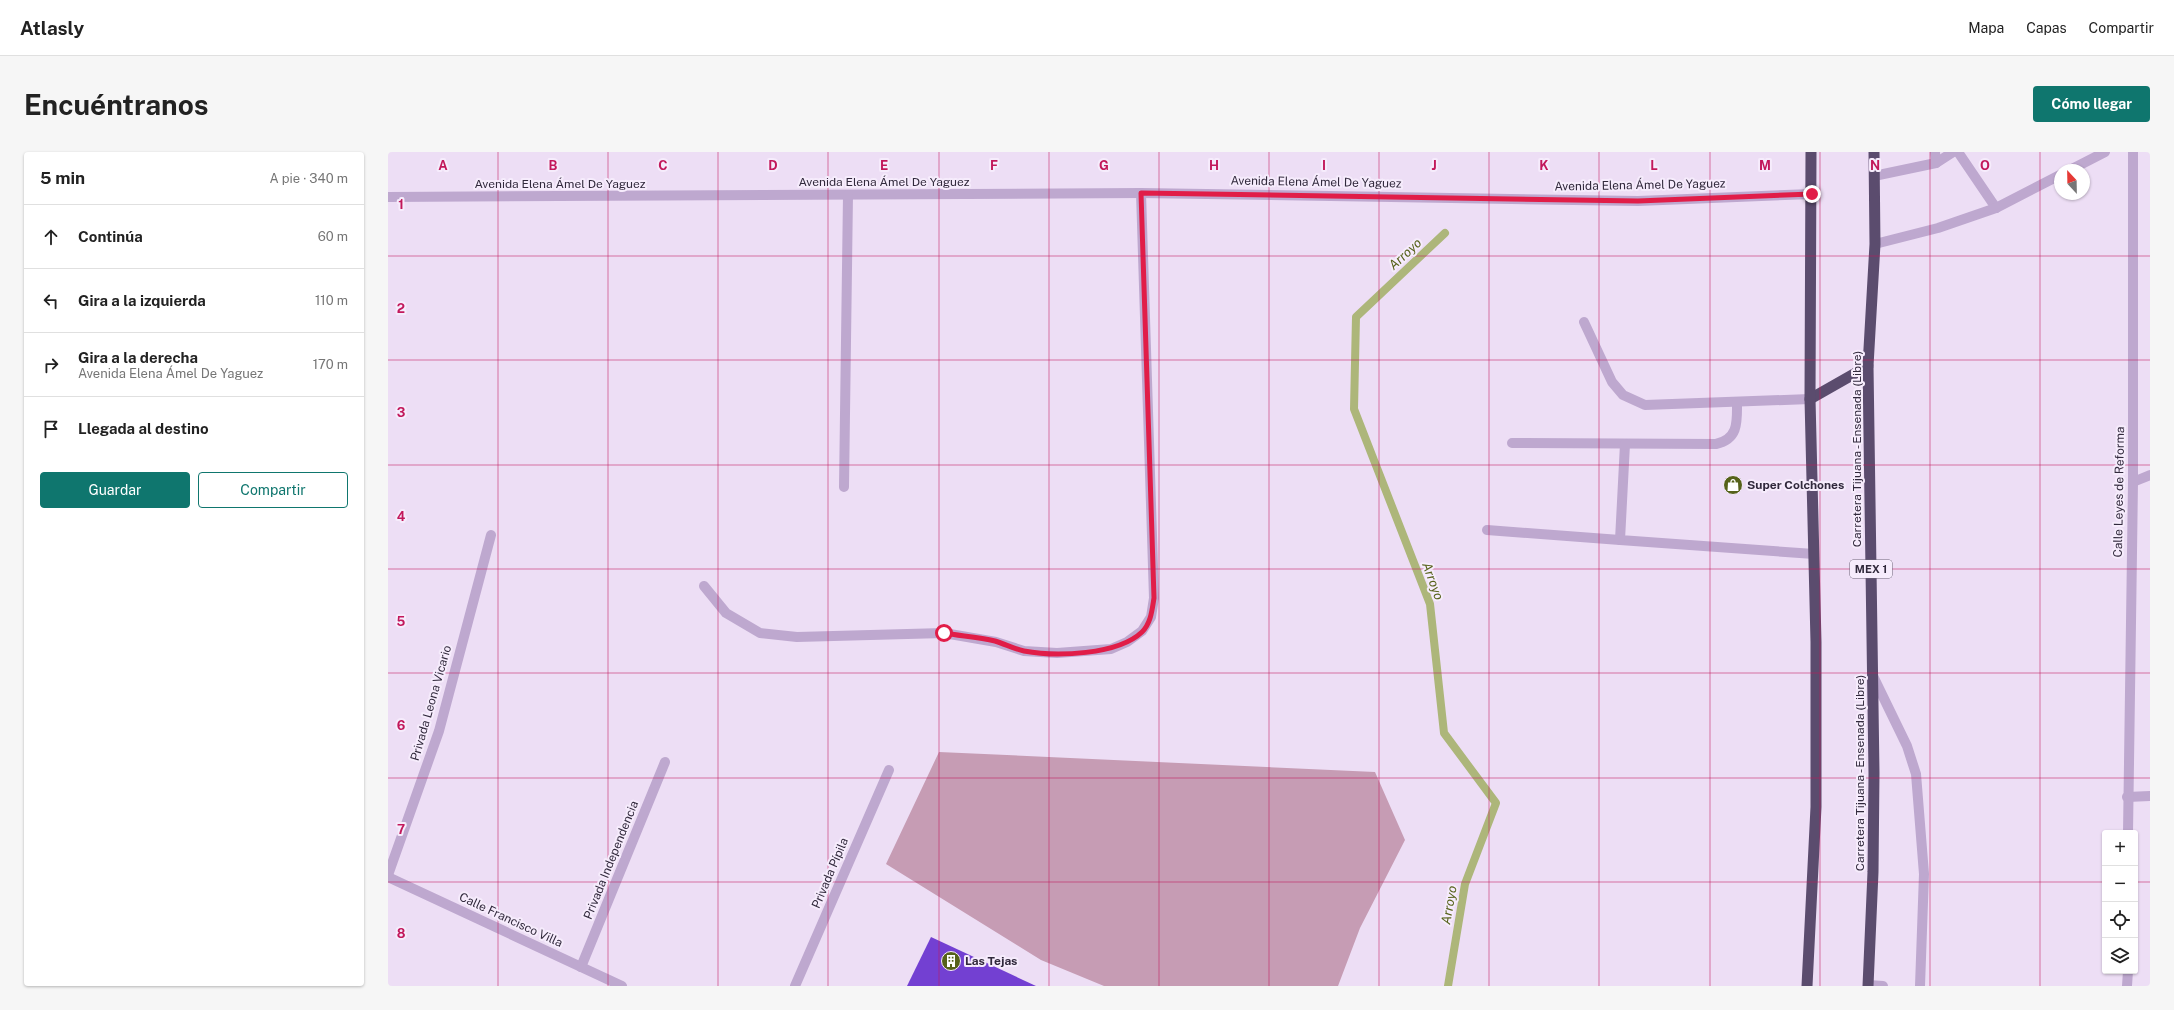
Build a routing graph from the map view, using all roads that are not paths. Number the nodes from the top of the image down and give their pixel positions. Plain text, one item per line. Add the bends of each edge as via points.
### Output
1 (1811, 152) edge
2 (1874, 152) edge
3 (1935, 152) edge
4 (1953, 152) edge
5 (1958, 152) edge
6 (2105, 152) edge
7 (2133, 152) edge
8 (1936, 162) junction
9 (2082, 164) edge
10 (1874, 176) junction
11 (2054, 178) edge
12 (1141, 193) junction
13 (1812, 194) junction
14 (848, 195) junction
15 (388, 197) edge
16 (1996, 208) junction
17 (1875, 244) junction
18 (1584, 322) dead end
19 (1868, 366) junction
20 (1810, 400) junction
21 (1737, 402) junction
22 (1512, 443) dead end
23 (1625, 444) junction
24 (2150, 475) edge
25 (2133, 482) junction
26 (844, 487) dead end
27 (1487, 530) dead end
28 (491, 535) dead end
29 (1620, 540) junction
30 (1814, 554) junction
31 (704, 586) dead end
32 (1873, 676) junction
33 (665, 762) dead end
34 (889, 770) dead end
35 (2150, 796) edge
36 (2127, 797) junction
37 (2128, 830) edge
38 (388, 876) edge
39 (581, 967) junction
40 (2128, 974) edge
41 (622, 986) edge
42 (795, 986) edge
43 (1807, 986) edge
44 (1868, 986) edge
45 (1882, 986) edge
46 (1920, 986) edge
47 (2127, 986) edge

1 - 13 highway
2 - 10 highway, Carretera Tijuana - Ensenada (Libre) / MEX 1
3 - 8 street
4 - 8 street
5 - 16 street
6 - 9 street
7 - 25 street, Calle Leyes de Reforma
8 - 10 street
10 - 17 highway, Carretera Tijuana - Ensenada (Libre) / MEX 1
11 - 16 street
12 - 13 street, Avenida Elena Ámel De Yaguez via 1638,201
12 - 14 street, Avenida Elena Ámel De Yaguez
12 - 31 street via 1154,598 1151,617 1142,631 1127,642 1110,649 1057,653 1024,651 996,642 944,633 798,637 760,633 726,613
13 - 20 highway
14 - 15 street, Avenida Elena Ámel De Yaguez
14 - 26 street
16 - 17 street via 1938,228
17 - 19 highway, Carretera Tijuana - Ensenada (Libre) / MEX 1
18 - 21 street via 1612,382 1623,395 1645,405
19 - 20 highway
19 - 32 highway, Carretera Tijuana - Ensenada (Libre) / MEX 1
20 - 21 street
20 - 30 highway
21 - 23 street via 1735,432 1724,443
22 - 23 street
23 - 29 street
24 - 25 street
25 - 36 street, Calle Leyes de Reforma
27 - 29 street
28 - 38 street, Privada Leona Vicario via 439,731
29 - 30 street
30 - 43 highway via 1816,807
32 - 44 highway, Carretera Tijuana - Ensenada (Libre) / MEX 1 via 1873,872
32 - 46 street via 1907,746 1916,774 1924,874
33 - 39 street, Privada Independencia
34 - 42 street, Privada Pípila
35 - 36 street
36 - 37 street, Calle Leyes de Reforma
38 - 39 street, Calle Francisco Villa
39 - 41 street, Calle Francisco Villa
40 - 47 street
44 - 45 street

